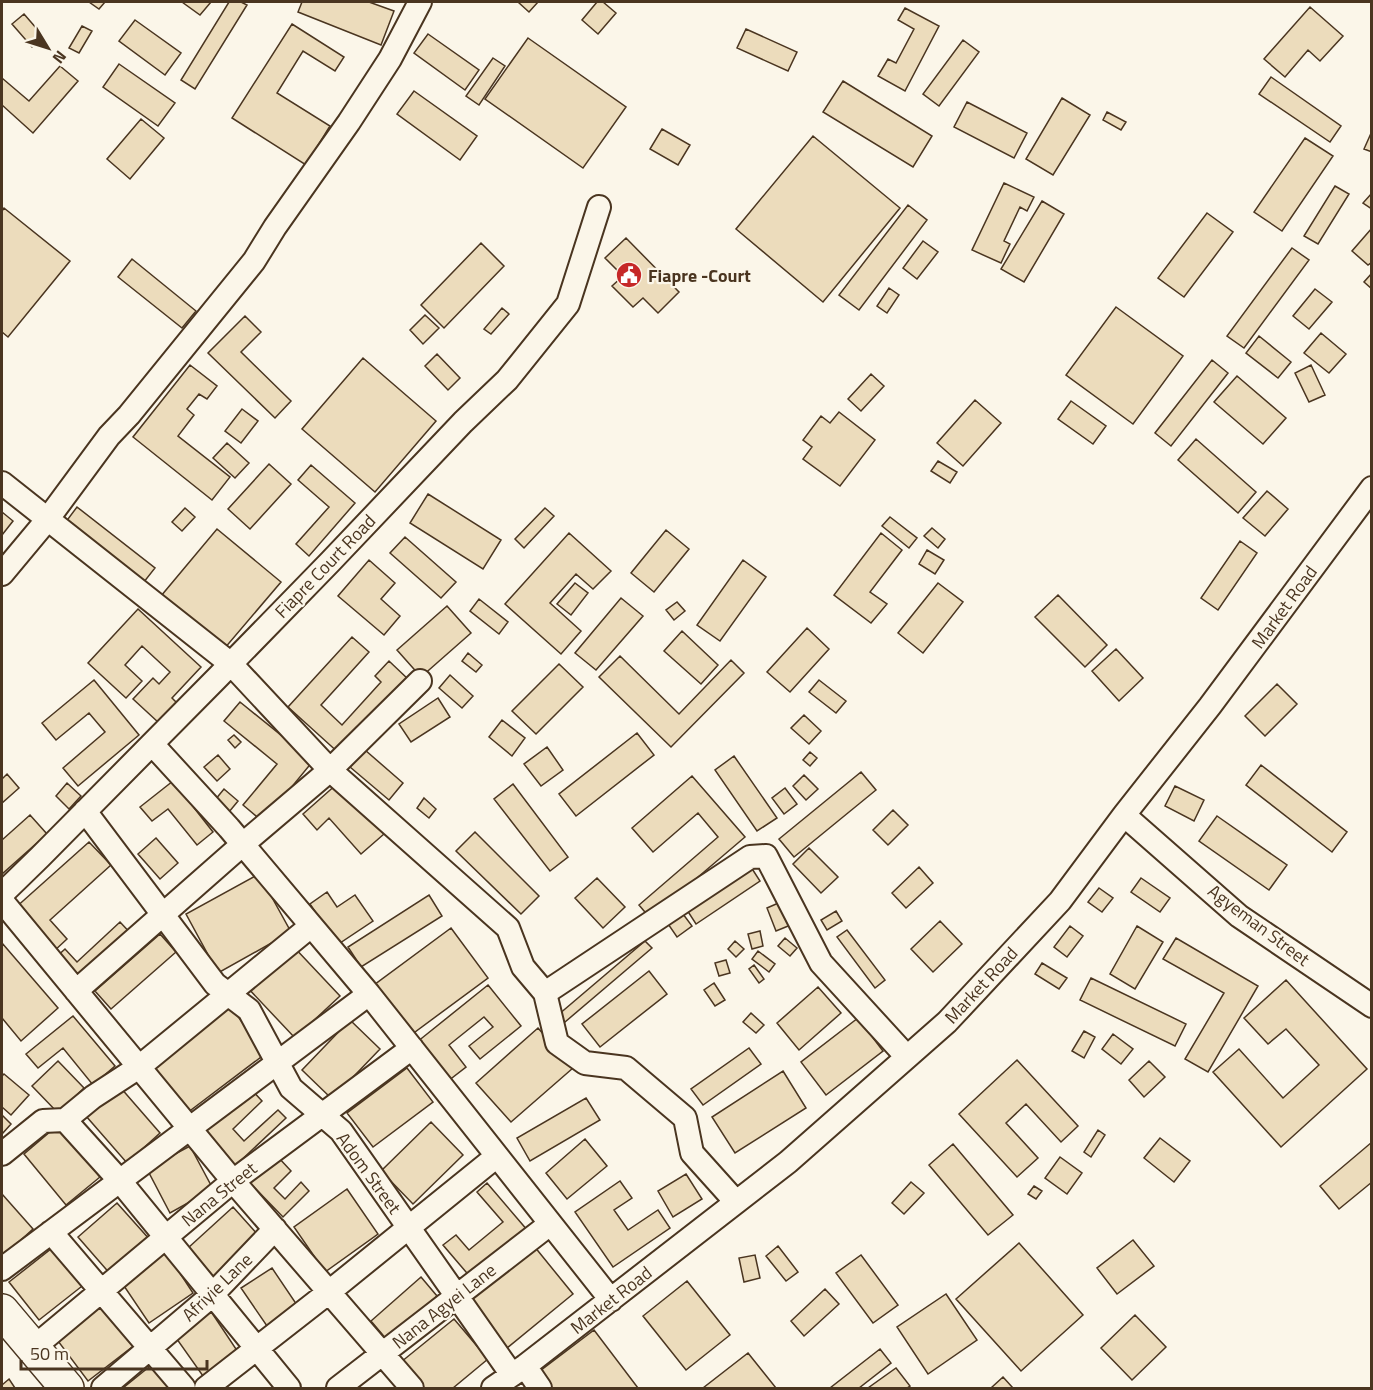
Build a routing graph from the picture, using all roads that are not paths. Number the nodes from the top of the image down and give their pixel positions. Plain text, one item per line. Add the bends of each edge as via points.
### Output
1 (420, 2) edge
2 (599, 207) dead end
3 (2, 483) edge
4 (1371, 488) edge
5 (47, 520) junction
6 (2, 574) edge
7 (231, 664) junction
8 (420, 681) dead end
9 (152, 744) junction
10 (330, 770) junction
11 (85, 811) junction
12 (1124, 815) junction
13 (243, 844) junction
14 (2, 894) edge
15 (2, 901) edge
16 (162, 915) junction
17 (311, 926) junction
18 (76, 991) junction
19 (545, 993) junction
20 (228, 994) junction
21 (369, 994) junction
22 (1371, 1006) edge
23 (412, 1048) junction
24 (907, 1057) junction
25 (277, 1063) junction
26 (139, 1067) junction
27 (322, 1115) junction
28 (65, 1120) junction
29 (190, 1129) junction
30 (2, 1154) edge
31 (497, 1156) junction
32 (233, 1180) junction
33 (120, 1181) junction
34 (736, 1202) junction
35 (550, 1224) junction
36 (409, 1228) junction
37 (275, 1229) junction
38 (51, 1232) junction
39 (166, 1237) junction
40 (2, 1269) edge
41 (102, 1292) junction
42 (329, 1292) junction
43 (213, 1295) junction
44 (457, 1296) junction
45 (611, 1300) junction
46 (2, 1311) edge
47 (33, 1348) junction
48 (150, 1349) junction
49 (256, 1349) junction
50 (382, 1354) junction
51 (519, 1371) junction
52 (67, 1389) edge
53 (103, 1389) edge
54 (184, 1389) edge
55 (206, 1389) edge
56 (289, 1389) edge
57 (338, 1389) edge
58 (412, 1389) edge
59 (494, 1389) edge
60 (540, 1389) edge

1 - 5 street via 390,59 254,261 109,436
2 - 7 street, Fiapre Court Road via 568,304 507,380
3 - 5 street
4 - 12 street, Market Road
5 - 6 street
5 - 7 street
7 - 9 street, Fiapre Court Road
7 - 10 street
8 - 10 street
9 - 11 street, Fiapre Court Road
9 - 13 street
10 - 13 street
10 - 19 street via 508,928 523,966
11 - 14 street, Fiapre Court Road
11 - 16 street, Adom Street
12 - 22 street, Agyeman Street via 1239,916
12 - 24 street, Market Road via 1060,901 947,1022
13 - 16 street
13 - 17 street
15 - 18 street
16 - 18 street
16 - 20 street, Adom Street via 214,984
17 - 20 street
17 - 21 street
18 - 26 street
19 - 24 street via 750,857 766,856 821,963
19 - 34 street via 558,1043 585,1063 626,1068 685,1118 692,1153
20 - 25 street, Adom Street via 249,1010
20 - 26 street
21 - 23 street
21 - 25 street
23 - 27 street, Nana Street
23 - 31 street
24 - 34 street, Market Road via 788,1162
25 - 27 street, Adom Street via 291,1088
25 - 29 street
26 - 28 street
26 - 29 street
27 - 32 street, Nana Street
27 - 36 street, Adom Street via 341,1131
28 - 30 street via 43,1121
28 - 33 street
29 - 32 street
29 - 33 street
31 - 35 street
31 - 36 street
32 - 37 street
32 - 39 street, Nana Street
33 - 38 street
33 - 39 street
34 - 45 street, Market Road
35 - 44 street, Nana Agyei Lane
35 - 45 street
36 - 42 street
36 - 44 street, Adom Street
37 - 42 street
37 - 43 street, Afriyie Lane
38 - 40 street
38 - 41 street
39 - 41 street, Nana Street
39 - 43 street
41 - 47 street, Nana Street
41 - 48 street
42 - 49 street
42 - 50 street
43 - 48 street, Afriyie Lane
43 - 49 street
44 - 50 street, Nana Agyei Lane
44 - 51 street, Adom Street
45 - 51 street, Market Road
46 - 47 main road
47 - 52 main road
48 - 53 street, Afriyie Lane
48 - 54 street
49 - 55 street
49 - 56 street
50 - 57 street, Nana Agyei Lane
50 - 58 street
51 - 59 street, Market Road
51 - 60 street, Adom Street

